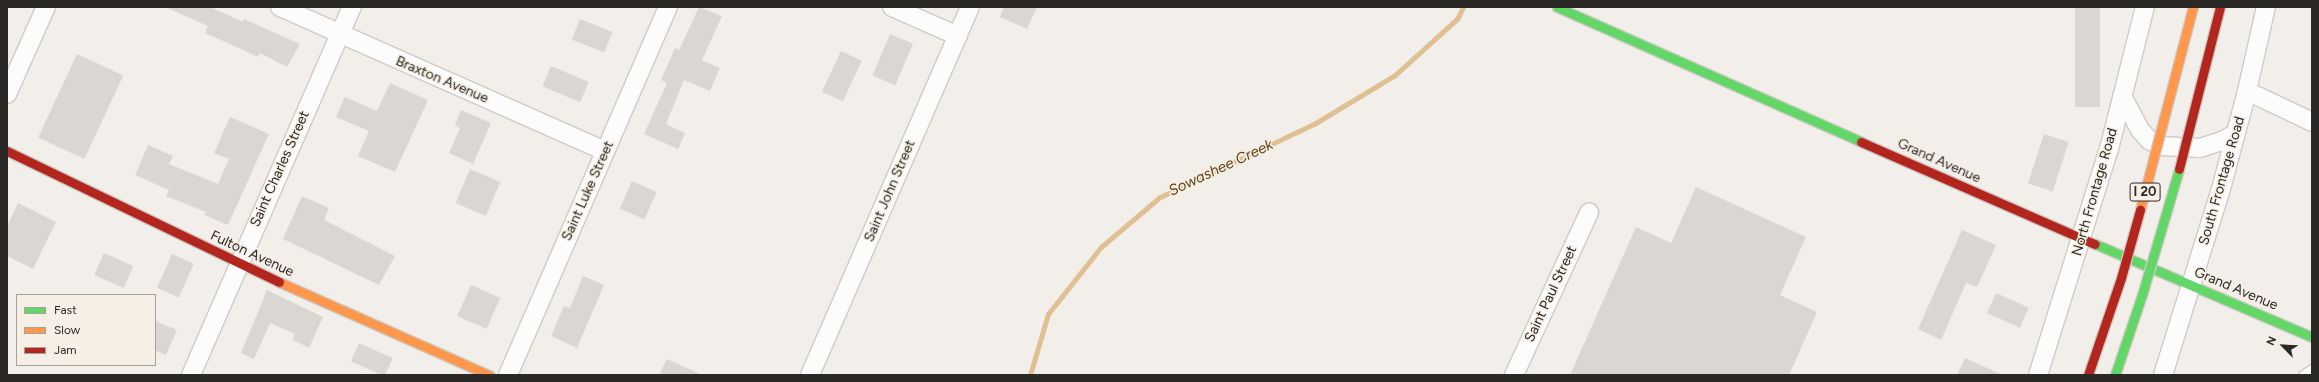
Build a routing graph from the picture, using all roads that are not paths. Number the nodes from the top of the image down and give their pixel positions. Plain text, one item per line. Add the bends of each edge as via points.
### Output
1 (46, 7) edge
2 (280, 7) edge
3 (352, 7) edge
4 (668, 7) edge
5 (892, 7) edge
6 (970, 7) edge
7 (1556, 7) edge
8 (2145, 7) edge
9 (2193, 7) edge
10 (2220, 7) edge
11 (2266, 7) edge
12 (340, 35) junction
13 (958, 36) junction
14 (2247, 91) junction
15 (7, 94) edge
16 (2122, 96) junction
17 (2312, 122) edge
18 (2236, 133) junction
19 (7, 151) edge
20 (605, 151) junction
21 (1589, 213) dead end
22 (2082, 239) junction
23 (238, 264) junction
24 (2192, 285) junction
25 (2312, 337) edge
26 (2312, 369) edge
27 (191, 375) edge
28 (488, 375) edge
29 (508, 375) edge
30 (810, 375) edge
31 (1514, 375) edge
32 (2038, 375) edge
33 (2088, 375) edge
34 (2116, 375) edge
35 (2163, 375) edge
36 (2303, 375) edge

1 - 15 street
2 - 12 street, Braxton Avenue
3 - 12 street, Saint Charles Street
4 - 20 street, Saint Luke Street
5 - 13 street
6 - 13 street, Saint John Street
7 - 22 main road, Grand Avenue
8 - 16 street, North Frontage Road
9 - 33 main road, I 20, bridge via 2165,121 2125,263
10 - 34 main road, I 20, bridge via 2190,129
11 - 14 street, South Frontage Road
12 - 20 street, Braxton Avenue
12 - 23 street, Saint Charles Street
13 - 30 street, Saint John Street
14 - 17 street
14 - 18 street, South Frontage Road
16 - 18 street via 2141,131 2149,140 2161,146 2200,148
16 - 22 street, North Frontage Road
18 - 24 street, South Frontage Road
19 - 23 main road, Fulton Avenue
20 - 29 street, Saint Luke Street
21 - 31 street, Saint Paul Street
22 - 24 main road, Grand Avenue
22 - 32 street, North Frontage Road
23 - 27 street, Saint Charles Street
23 - 28 main road, Fulton Avenue
24 - 25 main road, Grand Avenue
24 - 35 street, South Frontage Road
26 - 36 lane

